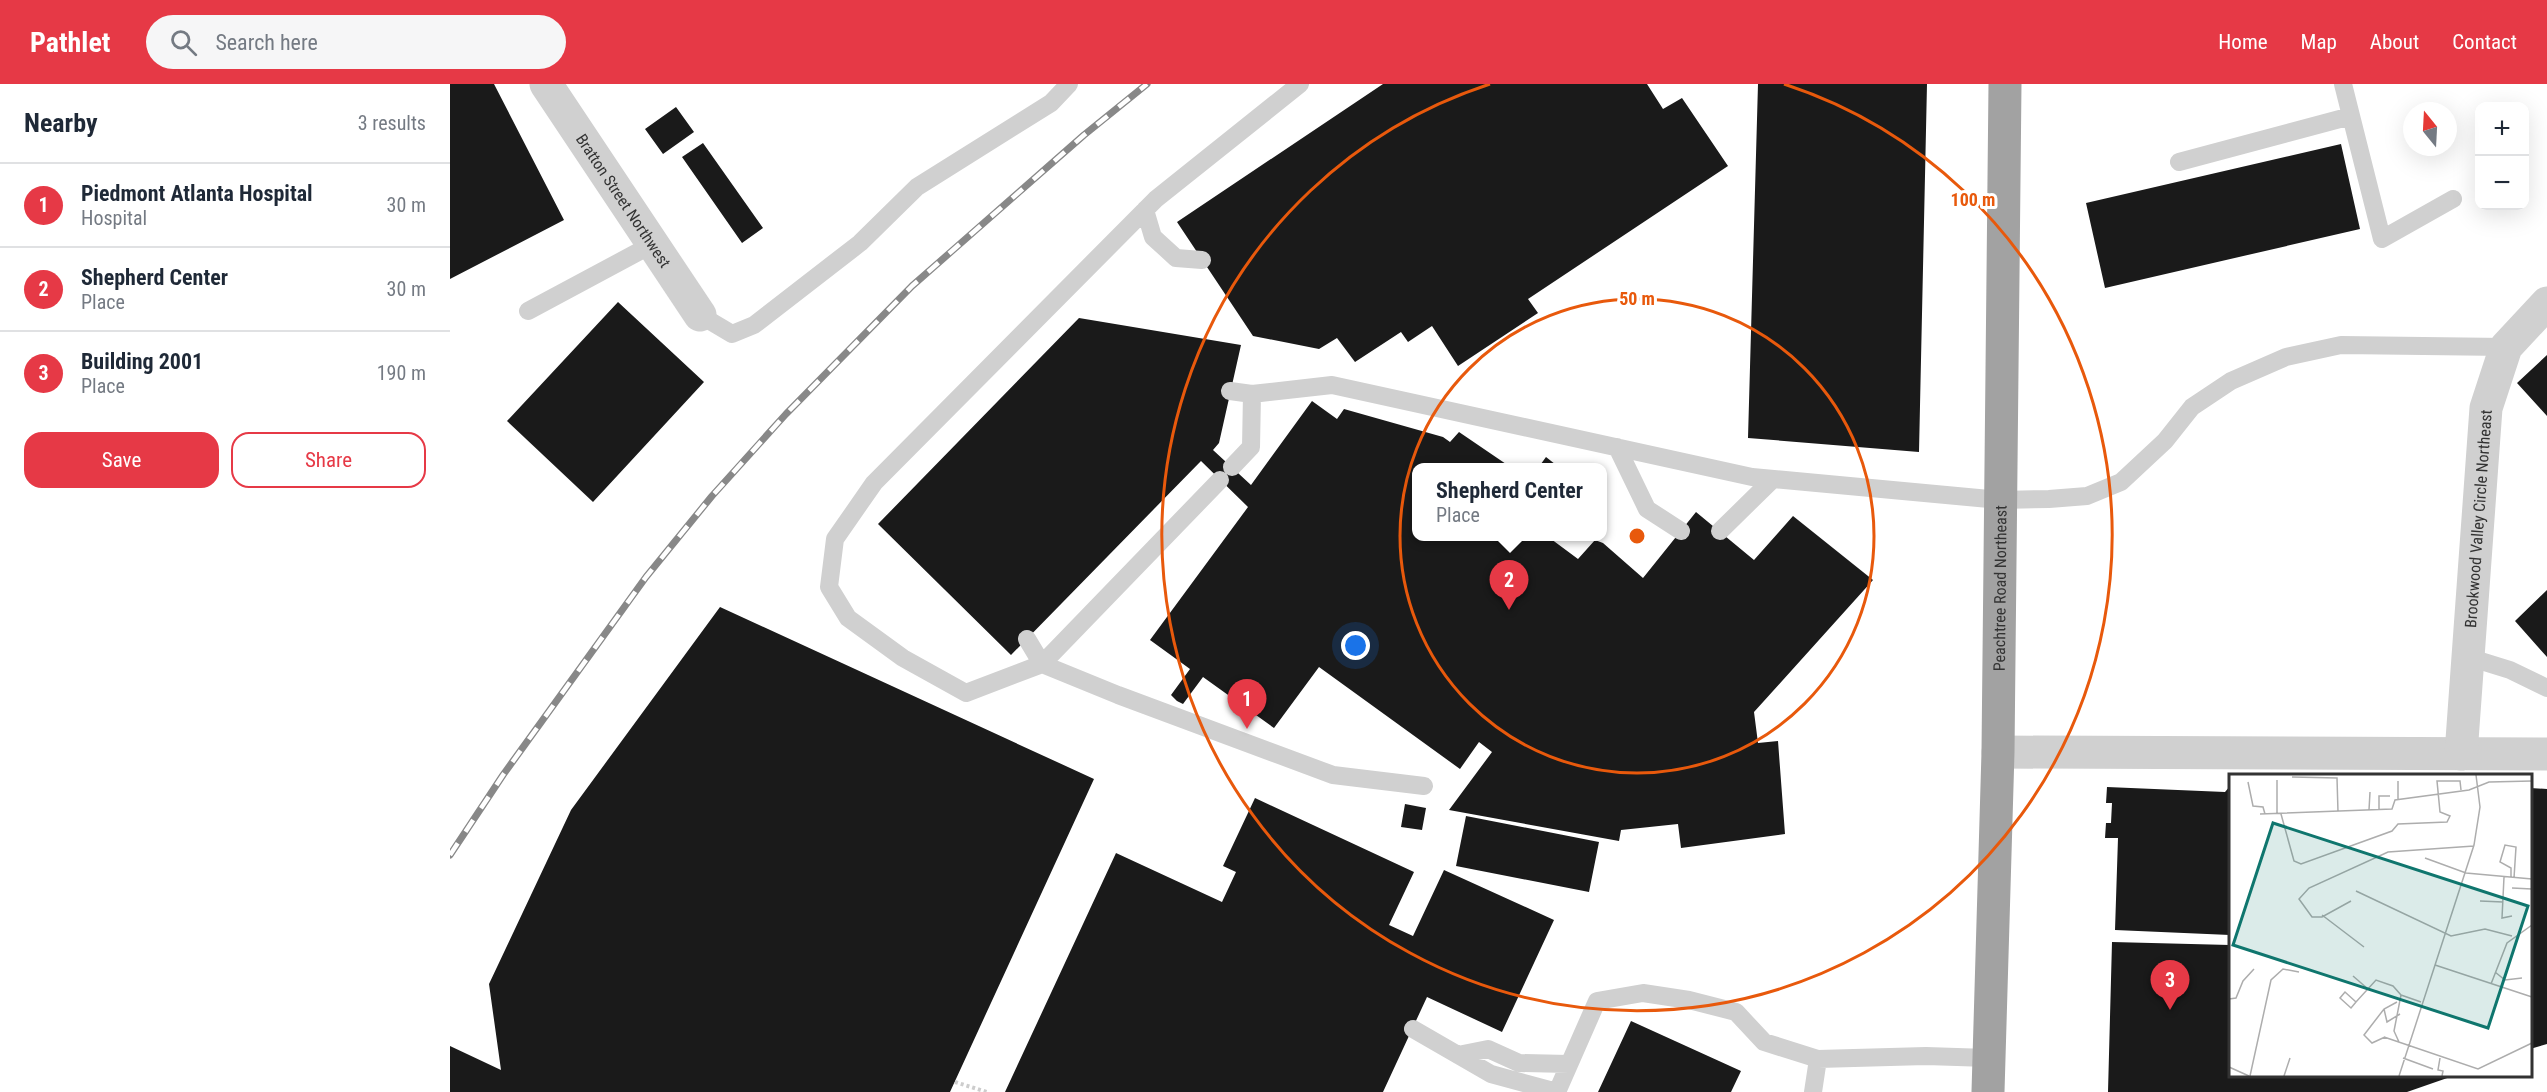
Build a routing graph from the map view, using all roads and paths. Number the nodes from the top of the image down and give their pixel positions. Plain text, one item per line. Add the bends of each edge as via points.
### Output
1 (546, 84) edge
2 (1069, 84) edge
3 (1300, 84) edge
4 (2005, 84) edge
5 (2343, 84) edge
6 (2351, 116) junction
7 (2179, 162) dead end
8 (2453, 199) dead end
9 (1146, 210) junction
10 (653, 244) junction
11 (1202, 260) dead end
12 (2547, 303) edge
13 (528, 311) dead end
14 (700, 315) joint
15 (2506, 347) junction
16 (1230, 392) dead end
17 (1252, 394) junction
18 (1617, 447) junction
19 (1773, 479) junction
20 (2000, 500) junction
21 (1681, 531) dead end
22 (1720, 531) dead end
23 (1027, 639) dead end
24 (2468, 657) junction
25 (1042, 664) junction
26 (2547, 688) edge
27 (1998, 752) junction
28 (2461, 754) junction
29 (2547, 754) edge
30 (1424, 786) dead end
31 (1413, 1029) dead end
32 (1458, 1055) junction
33 (1988, 1058) junction
34 (1818, 1059) junction
35 (1569, 1064) junction
36 (955, 1082) dead end
37 (987, 1092) edge
38 (1557, 1092) edge
39 (1813, 1092) edge
40 (1988, 1092) edge

1 - 10 street, Bratton Street Northwest
2 - 14 lane via 1051,103 917,187 860,243 754,325 732,334
3 - 9 lane
4 - 20 highway, Peachtree Road Northeast
5 - 6 lane
6 - 7 lane
6 - 8 lane via 2382,239
9 - 11 lane via 1153,237 1176,258
9 - 25 lane via 874,483 835,539 829,587 848,618 903,658 966,693
10 - 13 lane
10 - 14 street, Bratton Street Northwest
12 - 15 street, Brookwood Valley Circle Northeast
15 - 20 lane via 2342,345 2286,357 2231,381 2192,407 2165,441 2121,482 2087,496
15 - 24 street, Brookwood Valley Circle Northeast via 2486,408
16 - 17 lane
17 - 18 lane via 1332,386
17 - 25 lane via 1251,447
18 - 19 lane
18 - 21 lane via 1647,509
19 - 20 lane
19 - 22 lane
20 - 27 highway, Peachtree Road Northeast
23 - 25 lane
24 - 26 lane via 2510,670
24 - 28 street, Brookwood Valley Circle Northeast
25 - 30 lane via 1333,775
27 - 28 street
27 - 33 highway, Peachtree Road Northeast
28 - 29 street
31 - 32 lane
32 - 35 lane via 1488,1049 1519,1063
32 - 38 lane via 1491,1074
33 - 34 lane
33 - 40 highway, Peachtree Road Northeast
34 - 35 lane via 1764,1042 1736,1012 1643,993 1597,1001
34 - 39 lane
35 - 38 lane
36 - 37 path

